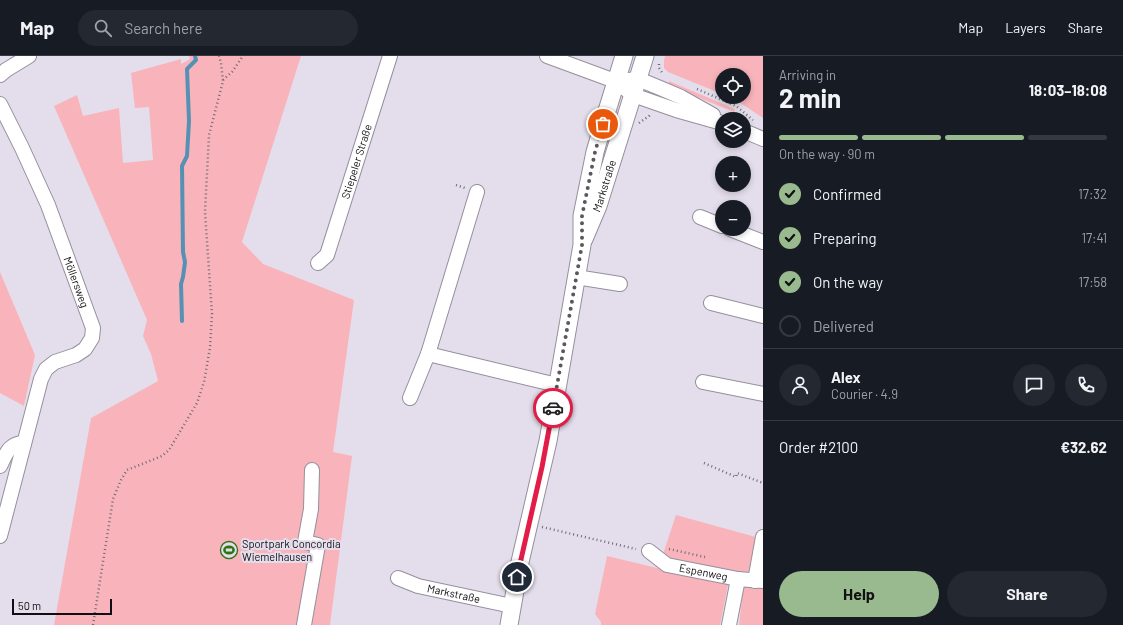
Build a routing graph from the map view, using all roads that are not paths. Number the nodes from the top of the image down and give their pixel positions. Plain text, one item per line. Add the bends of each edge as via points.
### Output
1 (28, 56) edge
2 (390, 56) edge
3 (547, 56) edge
4 (624, 56) edge
5 (652, 59) edge
6 (0, 75) edge
7 (616, 81) junction
8 (635, 87) junction
9 (0, 104) edge
10 (715, 116) edge
11 (715, 122) edge
12 (751, 134) edge
13 (763, 139) edge
14 (477, 192) dead end
15 (700, 217) dead end
16 (715, 223) edge
17 (748, 236) edge
18 (763, 242) edge
19 (582, 245) junction
20 (318, 263) dead end
21 (576, 277) junction
22 (620, 284) dead end
23 (712, 303) dead end
24 (763, 316) edge
25 (428, 354) junction
26 (703, 382) dead end
27 (558, 385) junction
28 (763, 394) edge
29 (410, 398) dead end
30 (24, 443) junction
31 (0, 466) edge
32 (312, 470) dead end
33 (0, 536) edge
34 (763, 537) edge
35 (650, 552) road end
36 (398, 578) dead end
37 (738, 578) junction
38 (759, 581) edge
39 (512, 606) junction
40 (304, 625) edge
41 (509, 625) edge
42 (729, 625) edge

1 - 6 street
2 - 20 street, Stiepeler Straße via 327,255
3 - 7 street
4 - 7 main road, Markstraße
5 - 8 main road, Markstraße
7 - 8 street
7 - 19 main road, Markstraße via 595,152 582,216
8 - 10 street via 681,97
8 - 11 street via 676,110
8 - 19 main road, Markstraße via 598,206
9 - 30 street, Möllersweg via 48,205 93,328 92,338 85,349 55,362 46,369
12 - 13 street
14 - 25 street
15 - 16 street
17 - 18 street
19 - 21 main road, Markstraße
21 - 22 street
21 - 27 main road, Markstraße
23 - 24 street
25 - 27 street
25 - 29 street
26 - 28 street
27 - 39 main road, Markstraße
30 - 31 street via 13,445
30 - 33 street, Möllersweg
32 - 40 street via 311,508 305,542 318,545
34 - 38 street
35 - 37 street, Espenweg via 667,565
36 - 39 street, Markstraße via 418,586
37 - 38 street, Espenweg
37 - 42 street
39 - 41 main road, Markstraße

